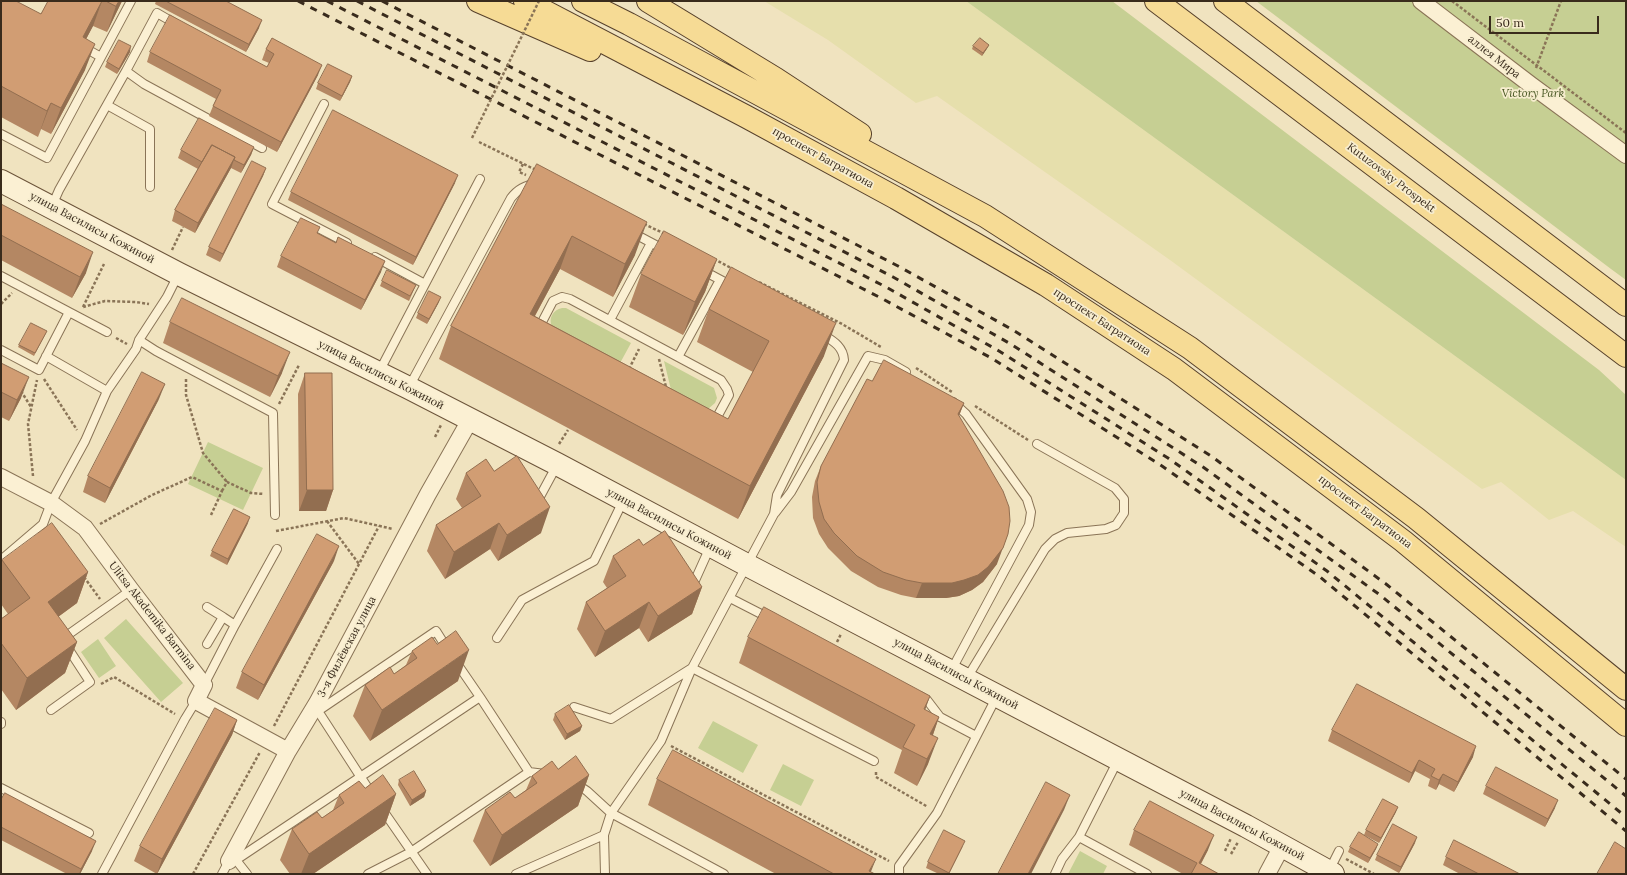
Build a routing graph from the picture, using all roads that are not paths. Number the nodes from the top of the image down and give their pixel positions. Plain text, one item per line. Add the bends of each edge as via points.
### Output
1 (131, 1) edge
2 (478, 1) edge
3 (525, 1) edge
4 (583, 1) edge
5 (648, 1) edge
6 (1156, 1) edge
7 (1225, 1) edge
8 (1421, 1) edge
9 (184, 28) edge
10 (85, 48) edge
11 (101, 57) junction
12 (126, 71) junction
13 (324, 104) dead end
14 (107, 105) junction
15 (745, 116) junction
16 (1, 134) edge
17 (262, 148) dead end
18 (1626, 155) edge
19 (480, 179) dead end
20 (1, 181) edge
21 (545, 186) edge
22 (150, 187) dead end
23 (52, 207) junction
24 (985, 216) junction
25 (624, 228) edge
26 (651, 243) junction
27 (356, 247) edge
28 (672, 254) edge
29 (370, 255) edge
30 (692, 265) edge
31 (179, 274) junction
32 (1, 276) edge
33 (720, 280) junction
34 (426, 284) junction
35 (740, 290) edge
36 (1626, 305) edge
37 (69, 312) junction
38 (610, 320) junction
39 (815, 331) edge
40 (107, 332) road end
41 (139, 340) junction
42 (1, 350) edge
43 (46, 356) junction
44 (1626, 356) edge
45 (678, 357) junction
46 (379, 373) junction
47 (912, 376) edge
48 (409, 388) junction
49 (107, 391) junction
50 (944, 396) edge
51 (470, 420) junction
52 (1036, 444) road end
53 (558, 454) junction
54 (1, 477) edge
55 (623, 500) junction
56 (51, 503) junction
57 (533, 511) edge
58 (774, 514) junction
59 (275, 516) road end
60 (711, 546) junction
61 (277, 550) road end
62 (1, 560) edge
63 (747, 565) junction
64 (131, 590) junction
65 (686, 598) edge
66 (730, 598) junction
67 (207, 607) dead end
68 (223, 617) junction
69 (778, 622) edge
70 (235, 624) junction
71 (497, 638) dead end
72 (207, 644) dead end
73 (692, 668) junction
74 (958, 675) junction
75 (204, 685) junction
76 (1626, 689) edge
77 (914, 692) edge
78 (997, 696) junction
79 (480, 698) junction
80 (196, 701) junction
81 (317, 707) junction
82 (574, 707) dead end
83 (51, 710) dead end
84 (1626, 725) edge
85 (976, 736) junction
86 (288, 751) junction
87 (1118, 760) junction
88 (874, 761) road end
89 (530, 772) junction
90 (551, 775) edge
91 (361, 777) junction
92 (565, 777) edge
93 (1, 788) edge
94 (611, 813) junction
95 (89, 833) dead end
96 (604, 835) junction
97 (1079, 838) junction
98 (1282, 846) junction
99 (1339, 851) dead end
100 (411, 852) junction
101 (229, 865) edge
102 (899, 870) edge
103 (1331, 873) edge
104 (102, 874) edge
105 (247, 874) edge
106 (368, 874) edge
107 (427, 874) edge
108 (516, 874) edge
109 (605, 874) edge
110 (724, 874) edge
111 (1055, 874) edge
112 (1147, 874) edge
113 (1267, 874) edge

1 - 11 lane
2 - 15 main road
3 - 15 main road, проспект Багратиона
4 - 24 main road
5 - 24 main road via 776,79
6 - 44 main road, Kutuzovsky Prospekt
7 - 36 main road
8 - 18 street, аллея Мира
9 - 12 lane via 157,13
10 - 11 lane
11 - 16 lane via 47,158
12 - 14 lane
12 - 17 lane via 144,84
13 - 27 lane via 272,204
14 - 22 lane via 150,129
14 - 23 lane
15 - 84 main road, проспект Багратиона via 896,198 1032,278 1174,369 1403,541
19 - 34 lane
20 - 23 street, улица Василисы Кожиной
21 - 48 lane via 528,185 518,190 511,198
23 - 31 street, улица Василисы Кожиной
24 - 76 main road via 1190,348 1416,518
25 - 26 lane
26 - 28 lane
26 - 38 lane
29 - 34 lane
30 - 33 lane
31 - 41 lane
31 - 46 street, улица Василисы Кожиной
32 - 37 lane
33 - 35 lane
33 - 45 lane
34 - 46 lane
37 - 40 lane
37 - 43 lane
38 - 45 lane
38 - 45 lane via 570,298 562,297 553,301 541,328 548,340 699,421 710,422 716,418 729,395 727,389 721,380
39 - 58 lane via 836,343 844,352 844,360 778,495
41 - 49 lane via 136,349
41 - 59 lane via 273,413
42 - 43 lane via 39,370
43 - 49 lane
46 - 48 street, улица Василисы Кожиной
47 - 58 lane via 892,364 868,356 791,492
48 - 51 street, улица Василисы Кожиной
49 - 56 lane
50 - 74 lane via 966,414 1027,499 1031,512 1029,525
51 - 53 street, улица Василисы Кожиной
51 - 81 street, 3-я Филёвская улица
52 - 74 lane via 1115,488 1124,499 1124,513 1116,525 1106,529 1067,533 1055,539 1045,549
53 - 55 street, улица Василисы Кожиной
53 - 57 lane
54 - 56 street, Ulitsa Akademika Barmina
55 - 60 street, улица Василисы Кожиной
55 - 71 lane via 594,561 522,600
56 - 62 lane via 43,524
56 - 64 street, Ulitsa Akademika Barmina via 85,528
58 - 63 lane
60 - 63 street, улица Василисы Кожиной
60 - 65 lane
61 - 70 lane
63 - 66 lane
63 - 74 street, улица Василисы Кожиной
64 - 75 street, Ulitsa Akademika Barmina
64 - 83 lane via 62,639 90,682
66 - 69 lane
66 - 73 lane
67 - 68 lane
68 - 70 lane
68 - 72 lane
70 - 75 lane
73 - 82 lane via 611,719
73 - 88 lane
73 - 94 lane via 660,741
74 - 78 street, улица Василисы Кожиной
75 - 80 street
77 - 85 lane via 927,700 940,717
78 - 85 lane
78 - 87 street, улица Василисы Кожиной
79 - 81 lane via 436,631
79 - 89 lane
79 - 91 lane
80 - 86 street
80 - 104 lane
81 - 86 street, 3-я Филёвская улица
81 - 91 lane
85 - 102 lane via 937,813
86 - 101 street, 3-я Филёвская улица
87 - 97 lane
87 - 98 street, улица Василисы Кожиной
89 - 90 lane
89 - 100 lane
91 - 100 lane
91 - 101 lane
92 - 94 lane via 587,791
93 - 95 lane
94 - 96 lane
94 - 110 lane
96 - 108 lane
96 - 109 lane
97 - 111 lane via 1062,859
97 - 112 lane
98 - 103 street, улица Василисы Кожиной
98 - 113 street
99 - 103 lane
100 - 106 lane
100 - 107 lane
101 - 105 lane

